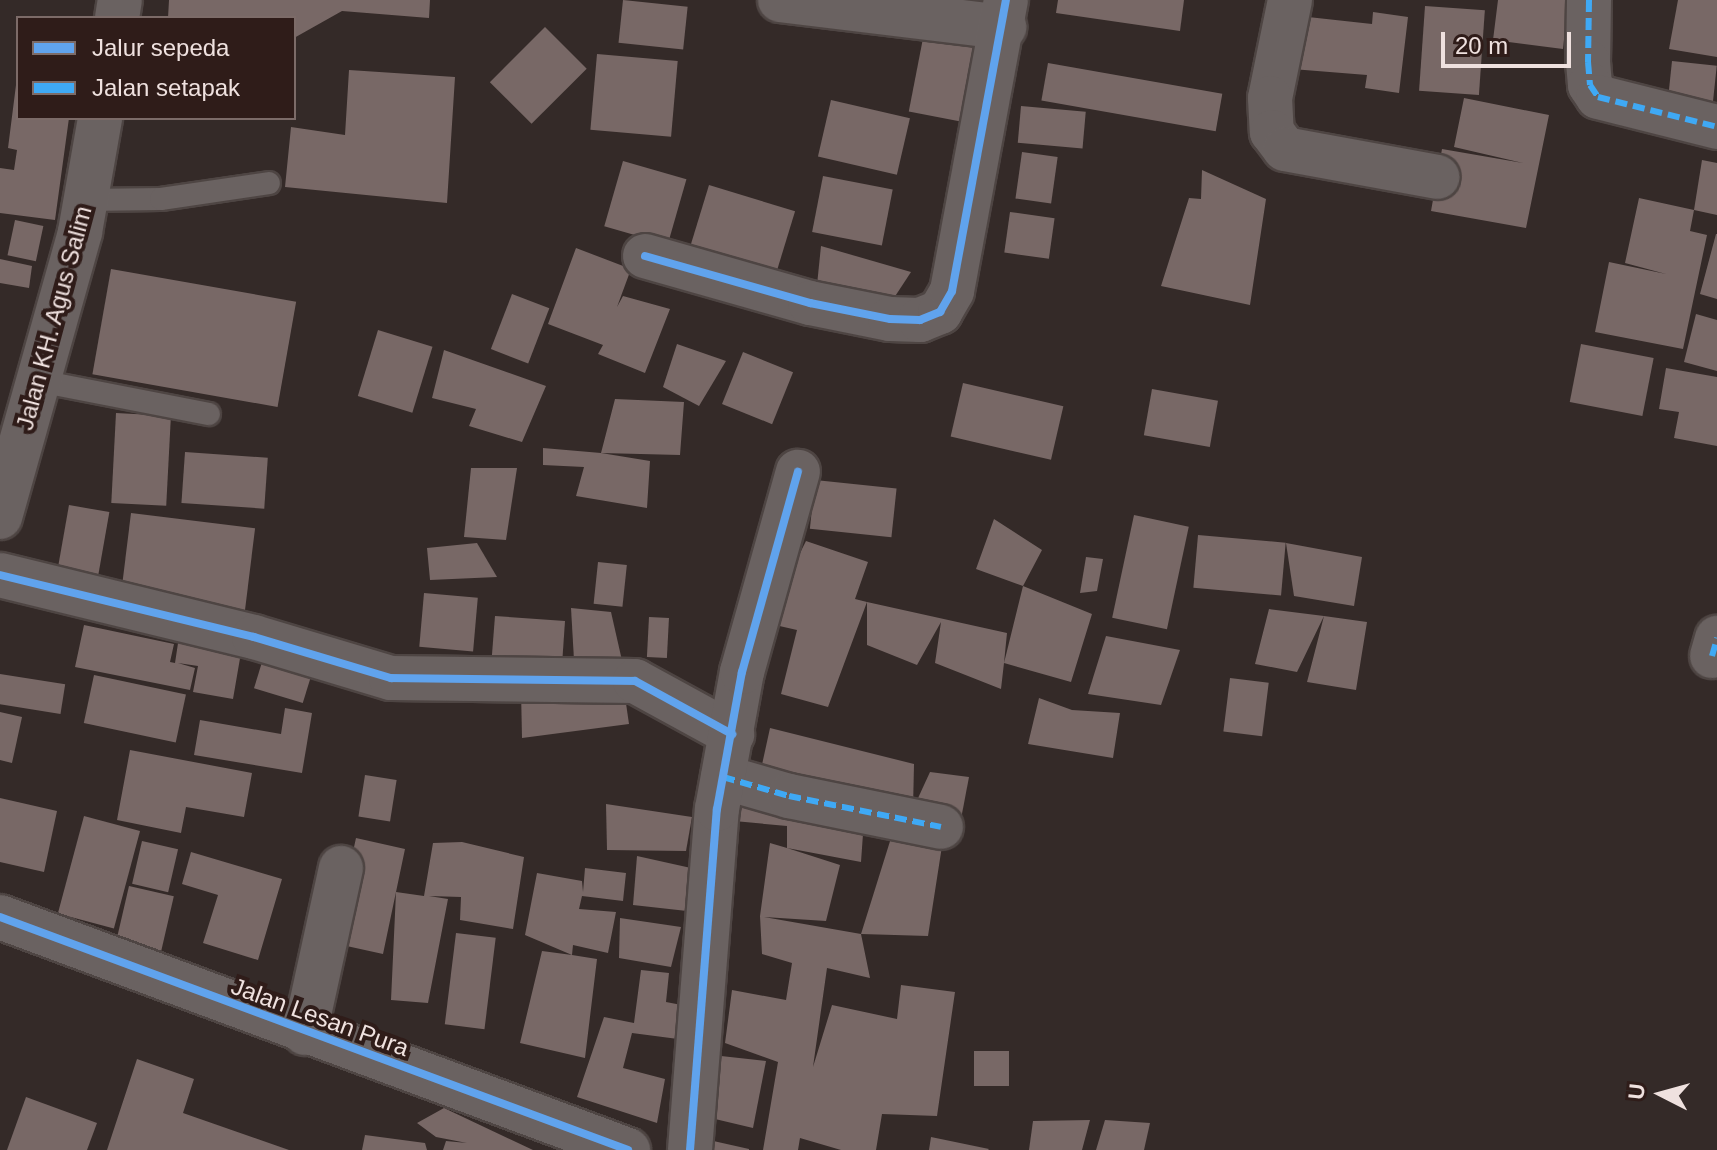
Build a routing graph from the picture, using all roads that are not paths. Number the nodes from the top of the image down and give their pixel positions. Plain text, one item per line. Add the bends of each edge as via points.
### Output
1 (780, 0) edge
2 (1290, 0) edge
3 (1589, 0) edge
4 (1005, 13) edge
5 (100, 120) edge
6 (1717, 127) edge
7 (1437, 177) dead end
8 (269, 183) dead end
9 (86, 200) junction
10 (645, 256) dead end
11 (39, 381) junction
12 (209, 414) dead end
13 (798, 472) dead end
14 (0, 517) edge
15 (0, 575) edge
16 (732, 734) junction
17 (723, 777) junction
18 (941, 827) dead end
19 (341, 868) dead end
20 (0, 917) edge
21 (305, 1033) junction
22 (628, 1150) edge
23 (690, 1150) edge

1 - 4 street
2 - 7 street via 1270,98 1272,132 1285,149
3 - 6 street via 1590,85 1598,97
4 - 10 street via 952,291 940,312 920,320 890,319 810,303
5 - 9 street, Jalan KH. Agus Salim
8 - 9 lane via 161,199
9 - 11 street, Jalan KH. Agus Salim
11 - 12 lane
11 - 14 street, Jalan KH. Agus Salim
13 - 16 street via 742,672
15 - 16 street via 254,637 391,678 635,681
16 - 17 street
17 - 18 street
17 - 23 street
19 - 21 street
20 - 21 street, Jalan Lesan Pura
21 - 22 street, Jalan Lesan Pura

